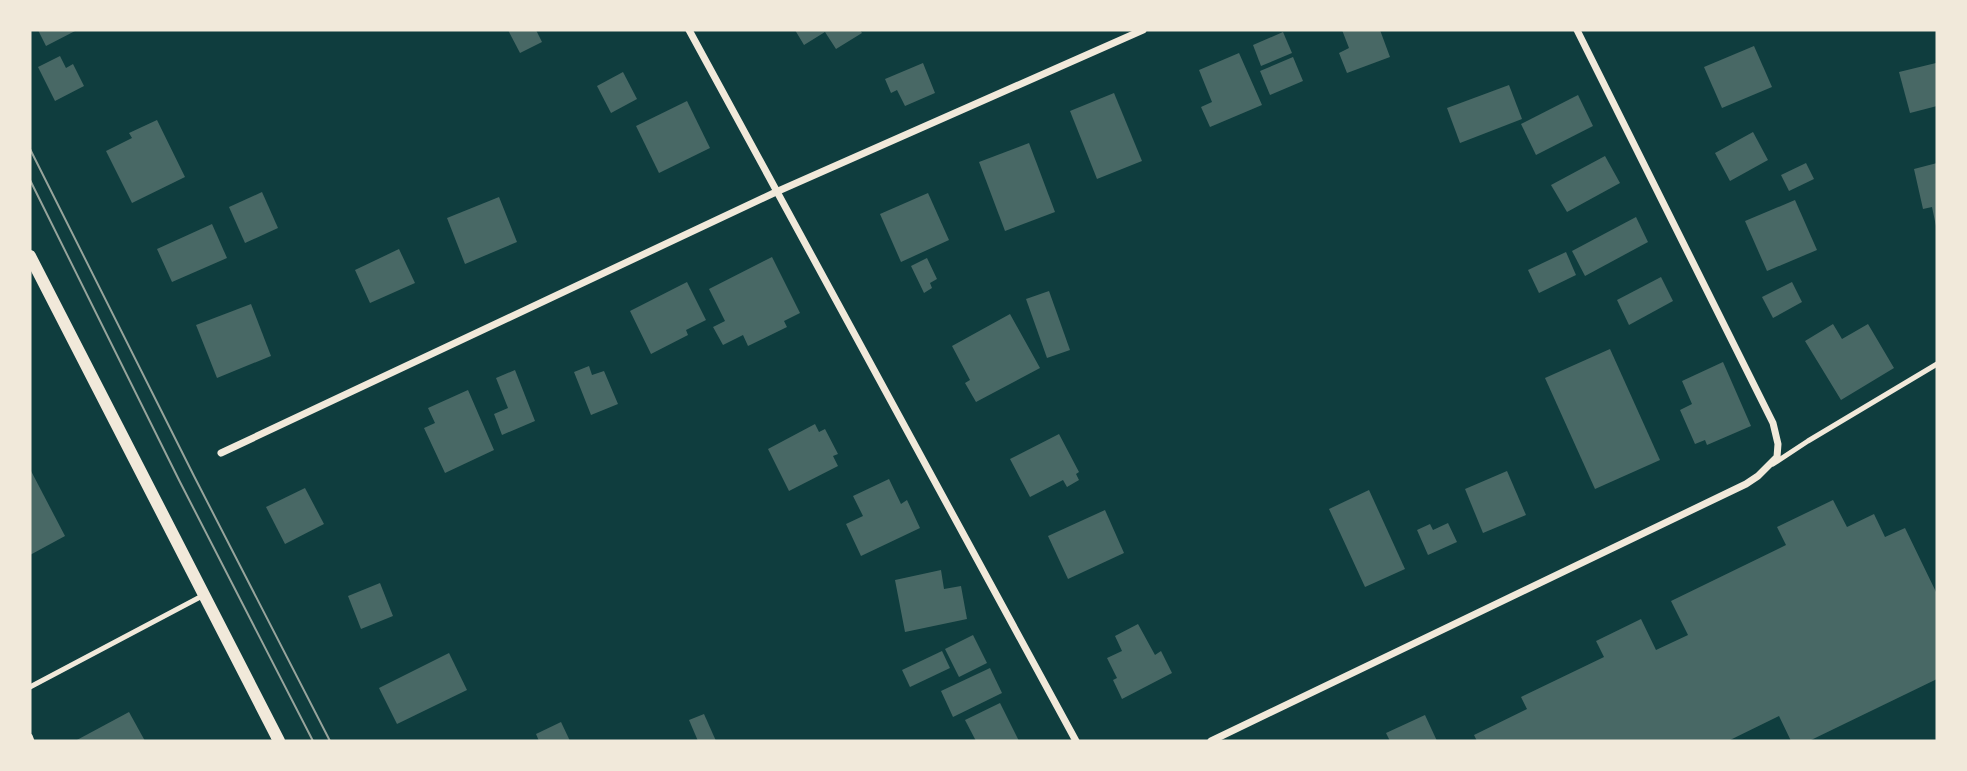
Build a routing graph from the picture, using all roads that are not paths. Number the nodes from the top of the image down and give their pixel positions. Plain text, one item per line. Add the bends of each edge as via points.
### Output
1 (689, 30) edge
2 (1143, 30) edge
3 (1577, 30) edge
4 (776, 192) junction
5 (30, 256) edge
6 (1937, 364) edge
7 (221, 453) dead end
8 (1770, 466) junction
9 (204, 595) junction
10 (30, 687) edge
11 (30, 736) edge
12 (32, 741) edge
13 (279, 741) edge
14 (1076, 741) edge
15 (1211, 741) edge

1 - 4 street
2 - 4 street
3 - 8 street via 1773,423 1778,444 1777,457
4 - 7 street
4 - 14 street
5 - 9 street
6 - 8 lane
8 - 15 street via 1746,484
9 - 10 lane
9 - 13 street
11 - 12 lane

